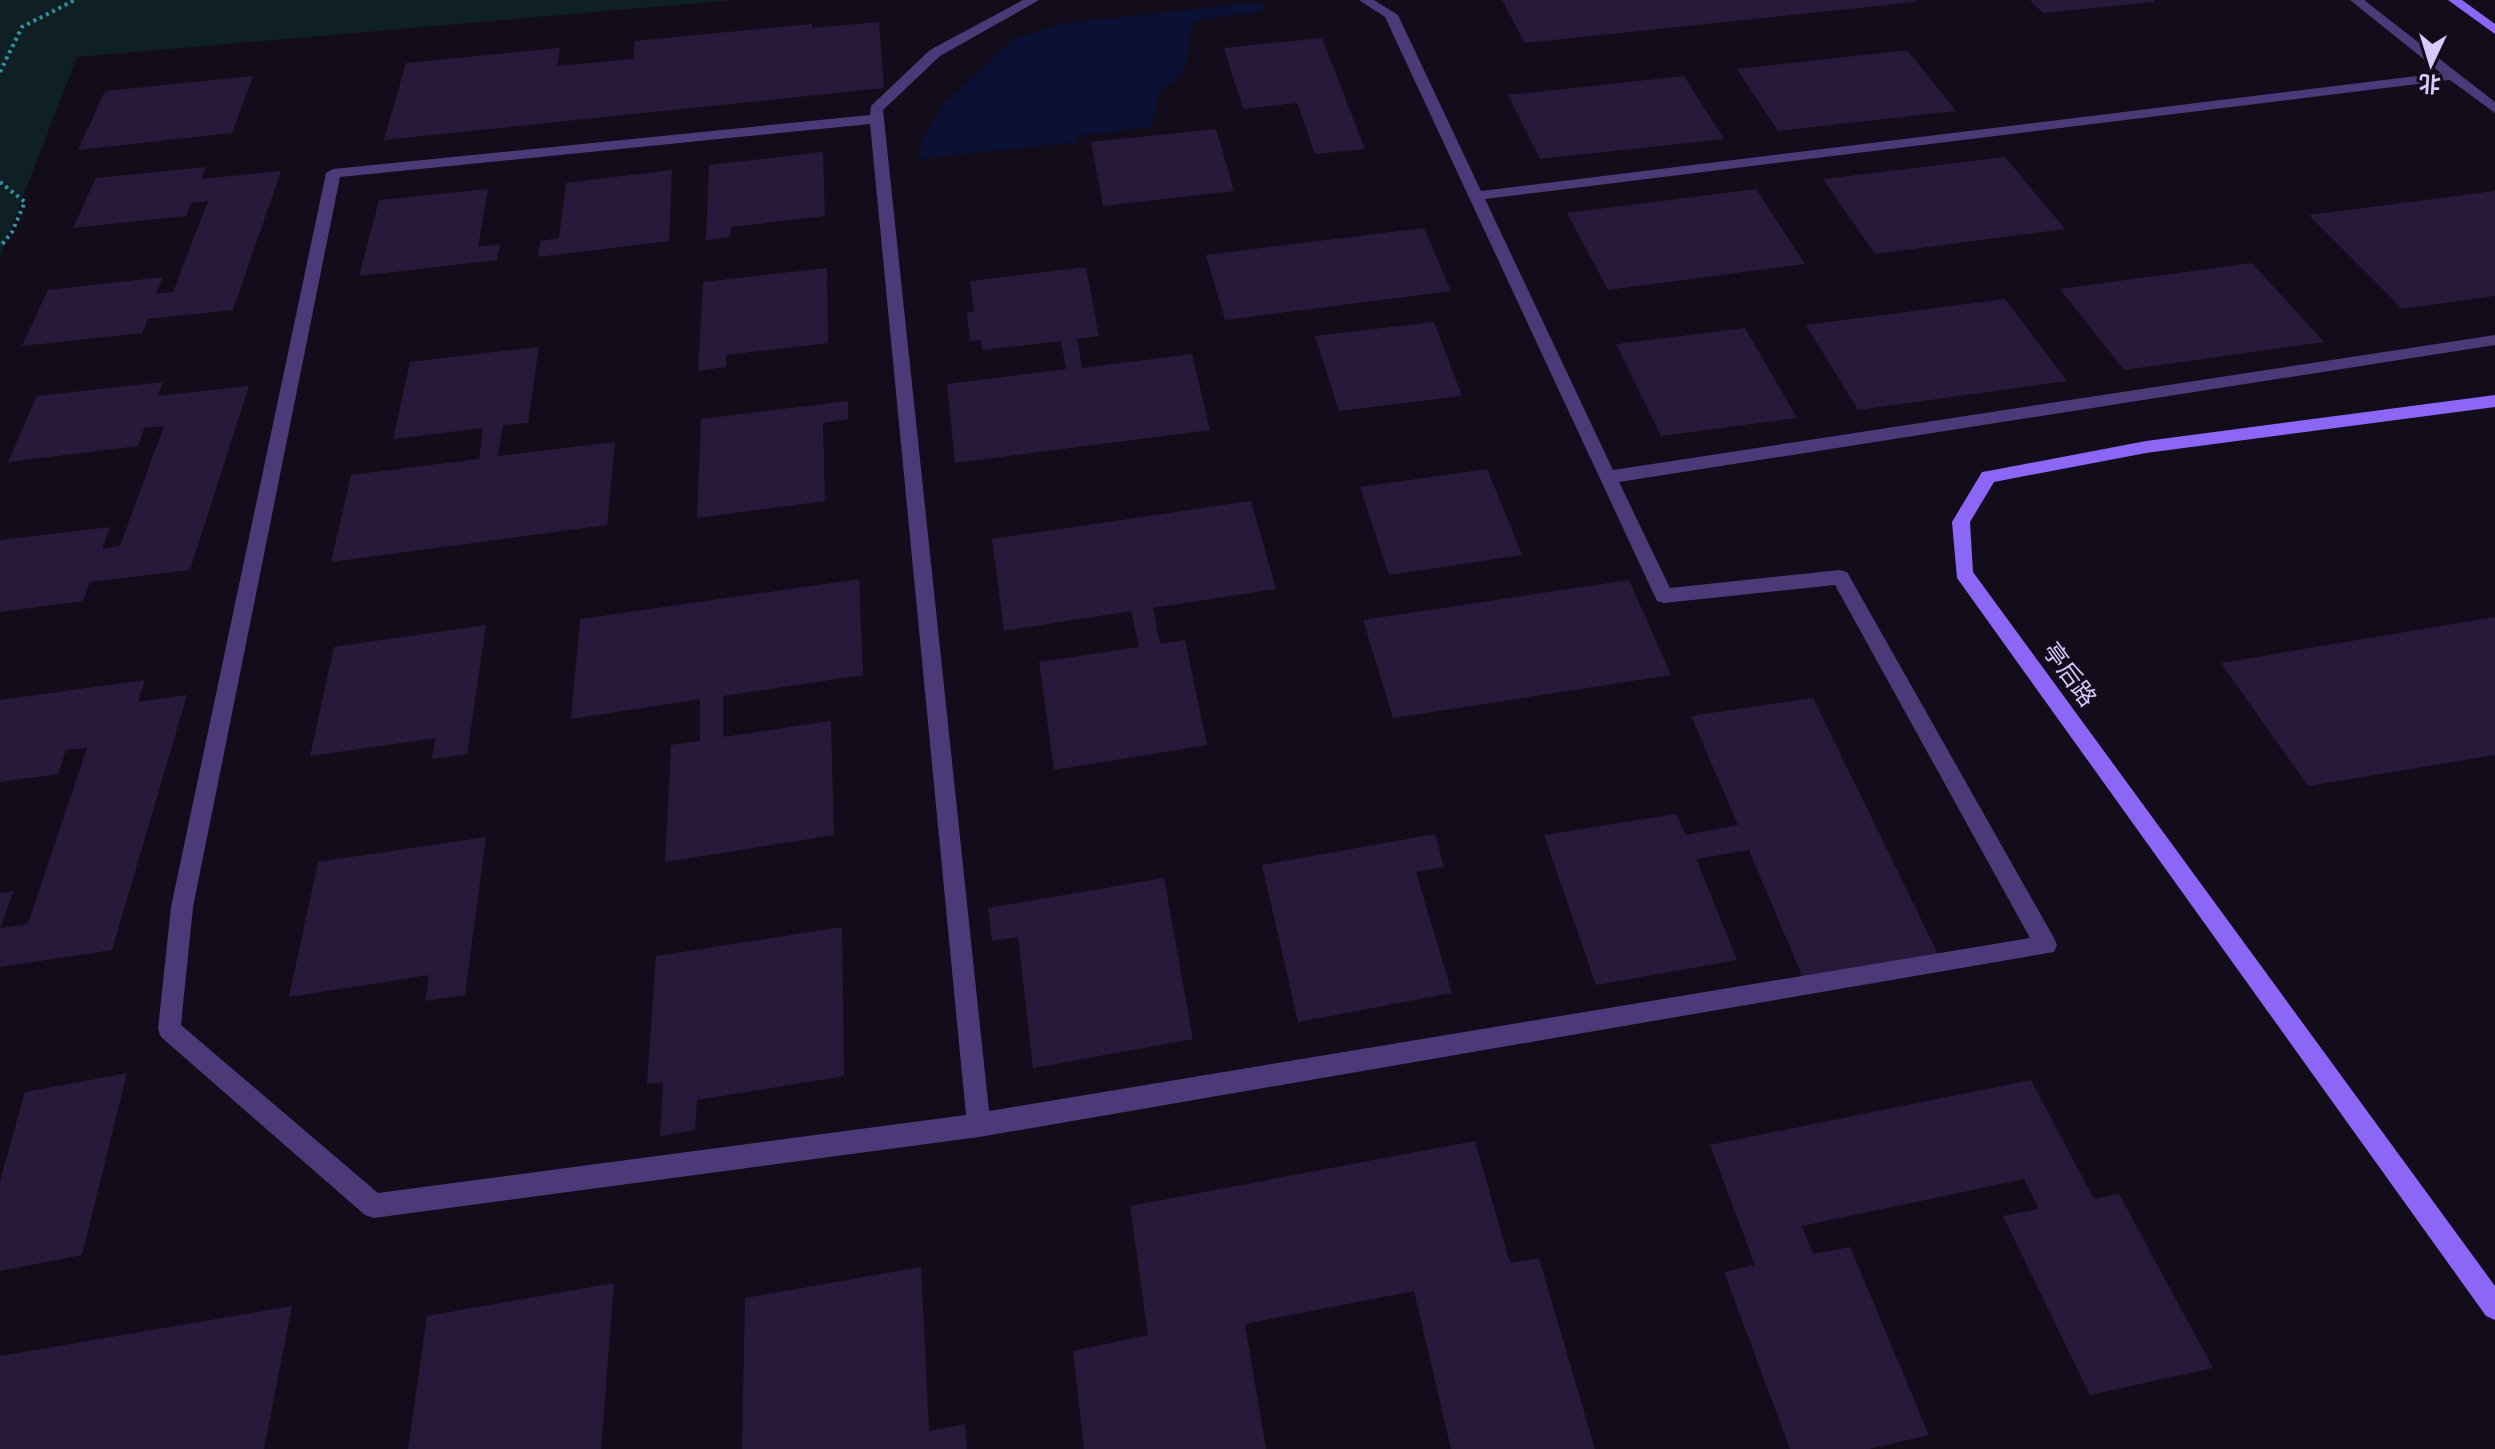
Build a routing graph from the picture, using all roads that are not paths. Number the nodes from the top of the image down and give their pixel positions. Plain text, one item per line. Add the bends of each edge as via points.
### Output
1 (1033, 0) edge
2 (1365, 0) edge
3 (2356, 0) edge
4 (2454, 0) edge
5 (2495, 30) edge
6 (2453, 76) junction
7 (2495, 109) edge
8 (877, 119) junction
9 (1476, 196) junction
10 (2495, 340) edge
11 (2495, 401) edge
12 (1607, 477) junction
13 (979, 1125) junction
14 (2495, 1307) edge

1 - 8 street via 935,53 876,109
2 - 9 street via 1391,15
3 - 6 street
4 - 5 street
6 - 7 street
6 - 9 street
8 - 13 street
8 - 13 street via 333,173 182,907 169,1029 374,1206
9 - 12 street
10 - 12 street
11 - 14 street, 亭后路 via 2146,447 1988,477 1961,522 1964,573
12 - 13 street via 1664,596 1840,577 2046,945

